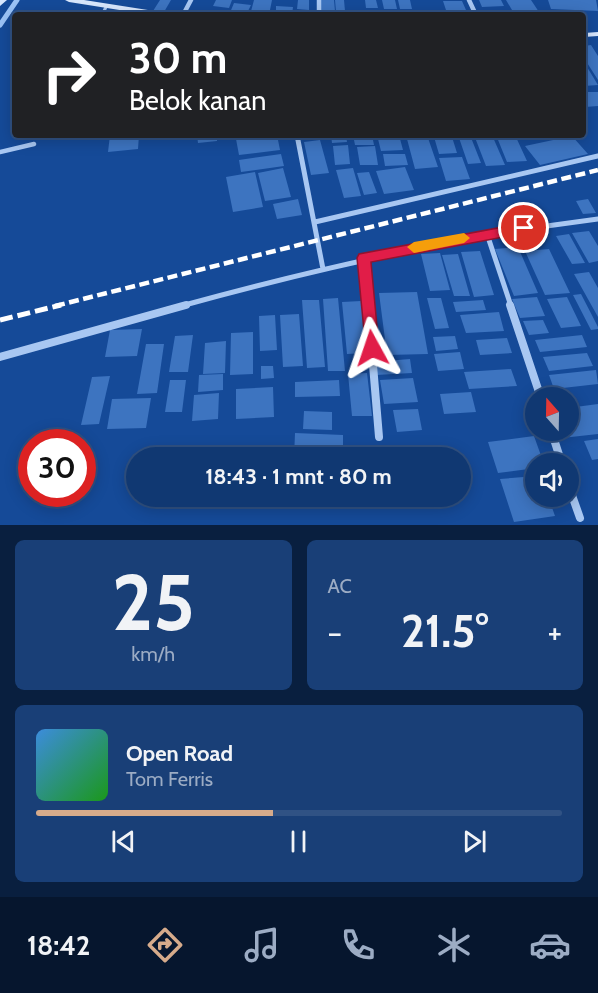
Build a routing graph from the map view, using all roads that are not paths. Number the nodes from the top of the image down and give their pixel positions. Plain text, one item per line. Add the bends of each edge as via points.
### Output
1 (3, 0) edge
2 (69, 0) edge
3 (0, 4) edge
4 (104, 11) edge
5 (120, 12) edge
6 (298, 138) edge
7 (34, 144) dead end
8 (0, 152) edge
9 (598, 156) edge
10 (598, 219) edge
11 (315, 222) junction
12 (487, 234) junction
13 (364, 258) junction
14 (323, 269) junction
15 (0, 357) edge
16 (537, 387) edge
17 (379, 437) dead end
18 (575, 507) edge
19 (579, 518) dead end

1 - 3 street
2 - 4 street
4 - 5 street
6 - 11 street
7 - 8 lane
9 - 11 street
10 - 12 street
11 - 14 street
12 - 13 street
12 - 16 street
13 - 14 street
13 - 17 street
14 - 15 street
18 - 19 street

